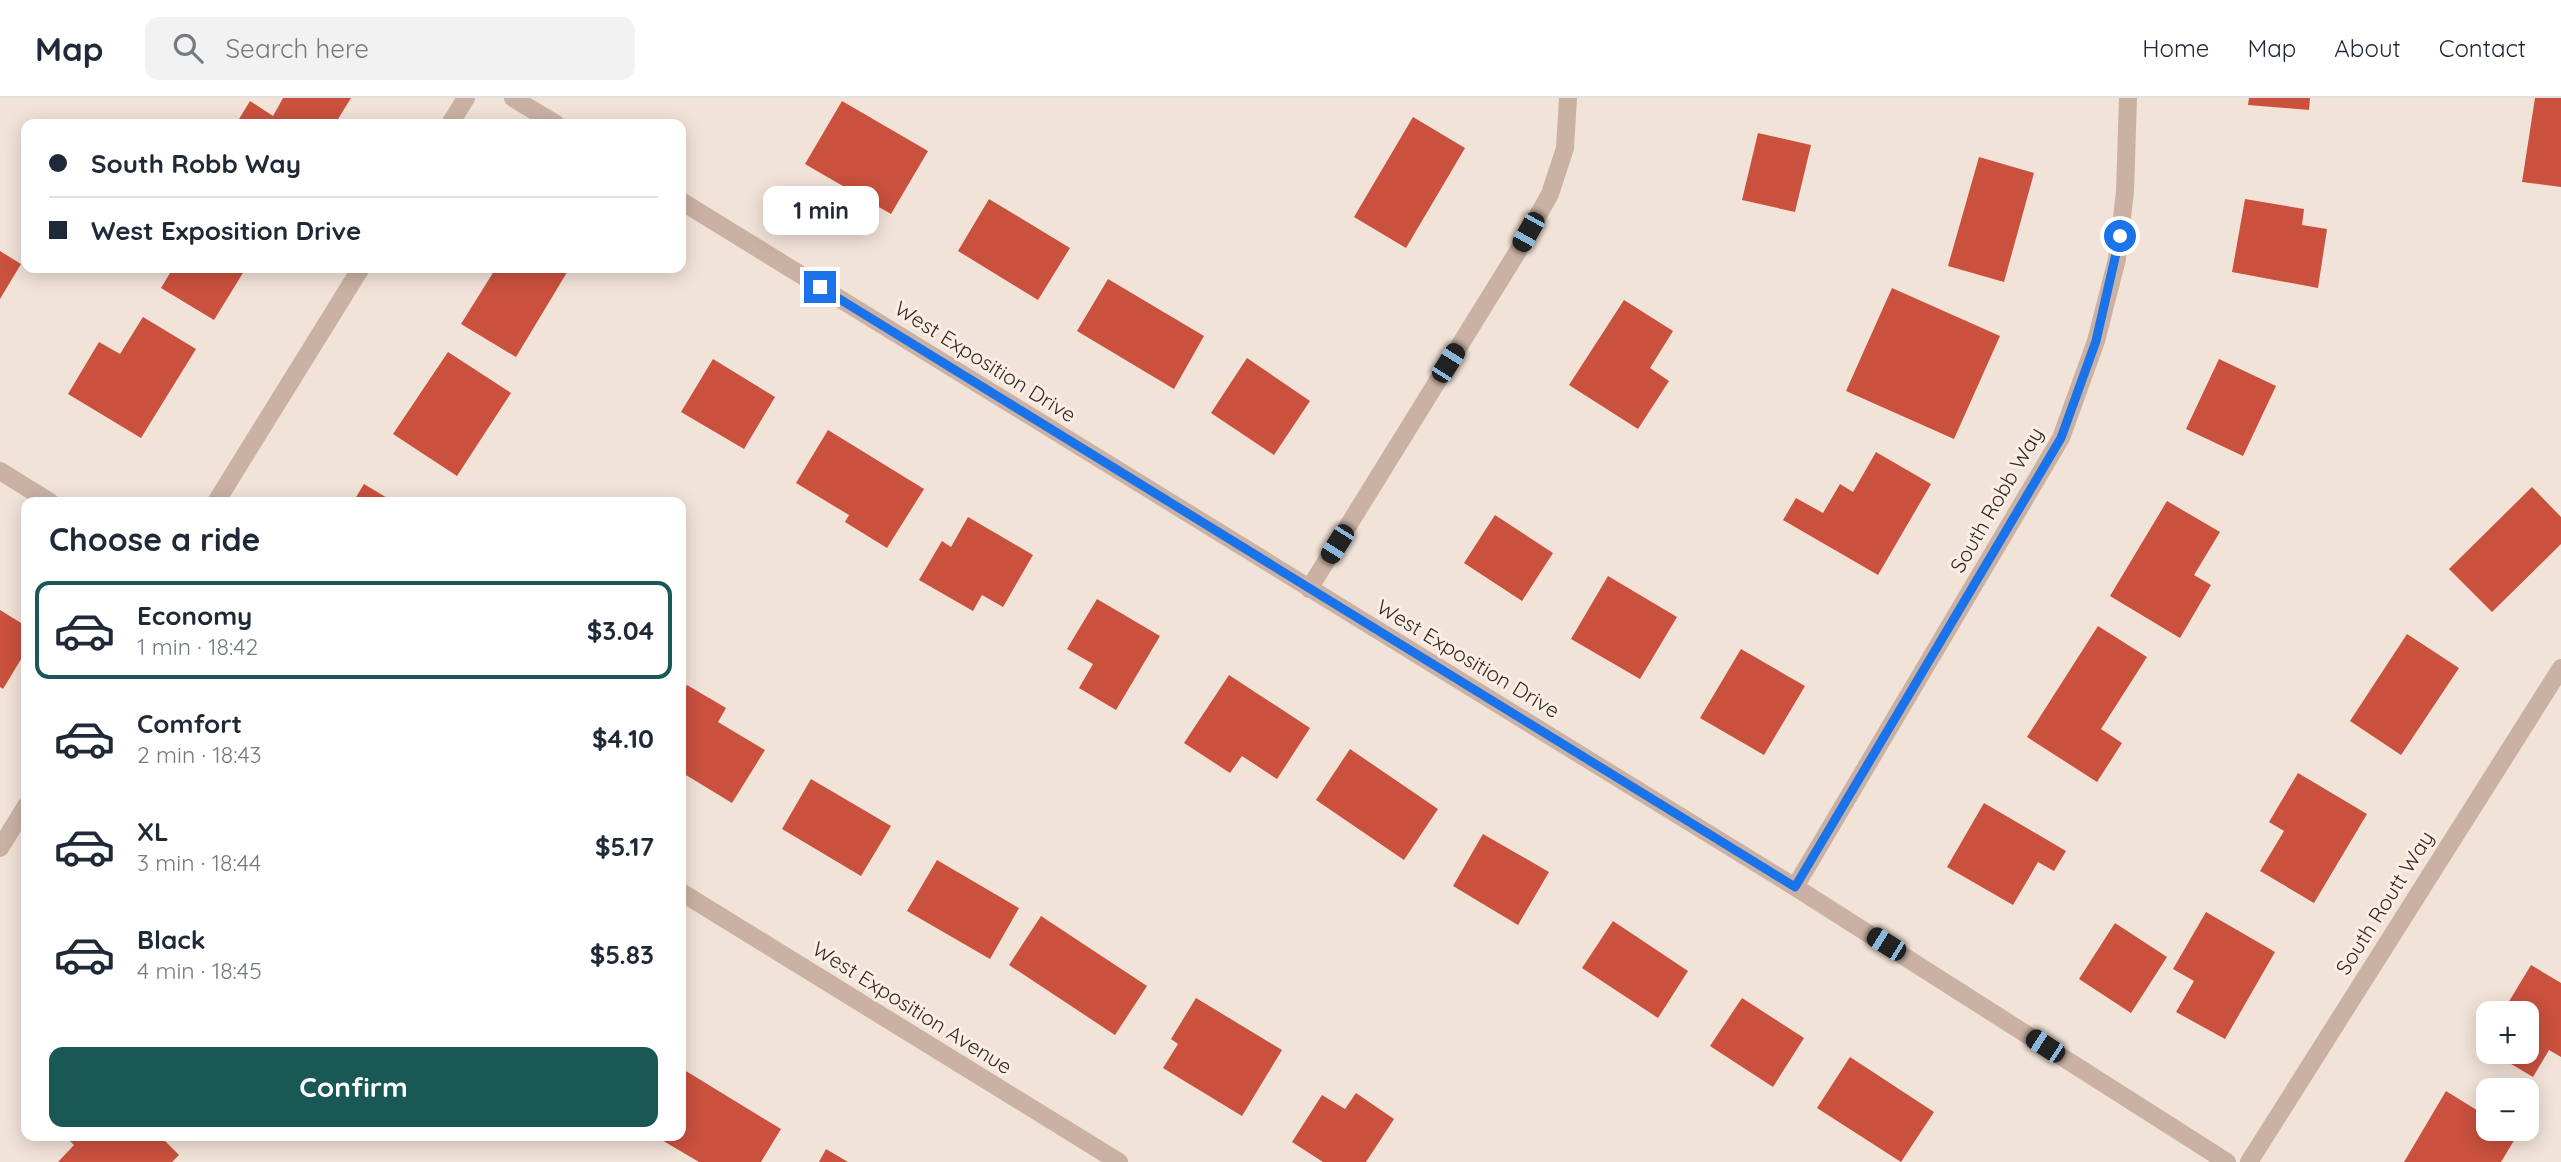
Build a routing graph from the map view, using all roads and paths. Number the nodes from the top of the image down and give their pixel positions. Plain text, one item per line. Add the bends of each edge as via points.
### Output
1 (466, 98) edge
2 (513, 98) edge
3 (1568, 98) edge
4 (2128, 98) edge
5 (453, 119) edge
6 (548, 119) edge
7 (686, 204) edge
8 (358, 273) edge
9 (0, 471) edge
10 (42, 497) edge
11 (219, 497) edge
12 (1309, 589) junction
13 (2561, 668) edge
14 (21, 814) edge
15 (0, 848) edge
16 (1795, 887) junction
17 (686, 895) edge
18 (1119, 1162) edge
19 (2227, 1162) edge
20 (2249, 1162) edge

1 - 5 street
2 - 6 street
3 - 12 street via 1565,148 1550,194
4 - 16 street, South Robb Way via 2117,259 2096,341 2061,438
7 - 12 street, West Exposition Drive
8 - 11 street
9 - 10 street
12 - 16 street, West Exposition Drive
13 - 20 street, South Routt Way
14 - 15 street
16 - 19 street, West Exposition Drive
17 - 18 street, West Exposition Avenue

